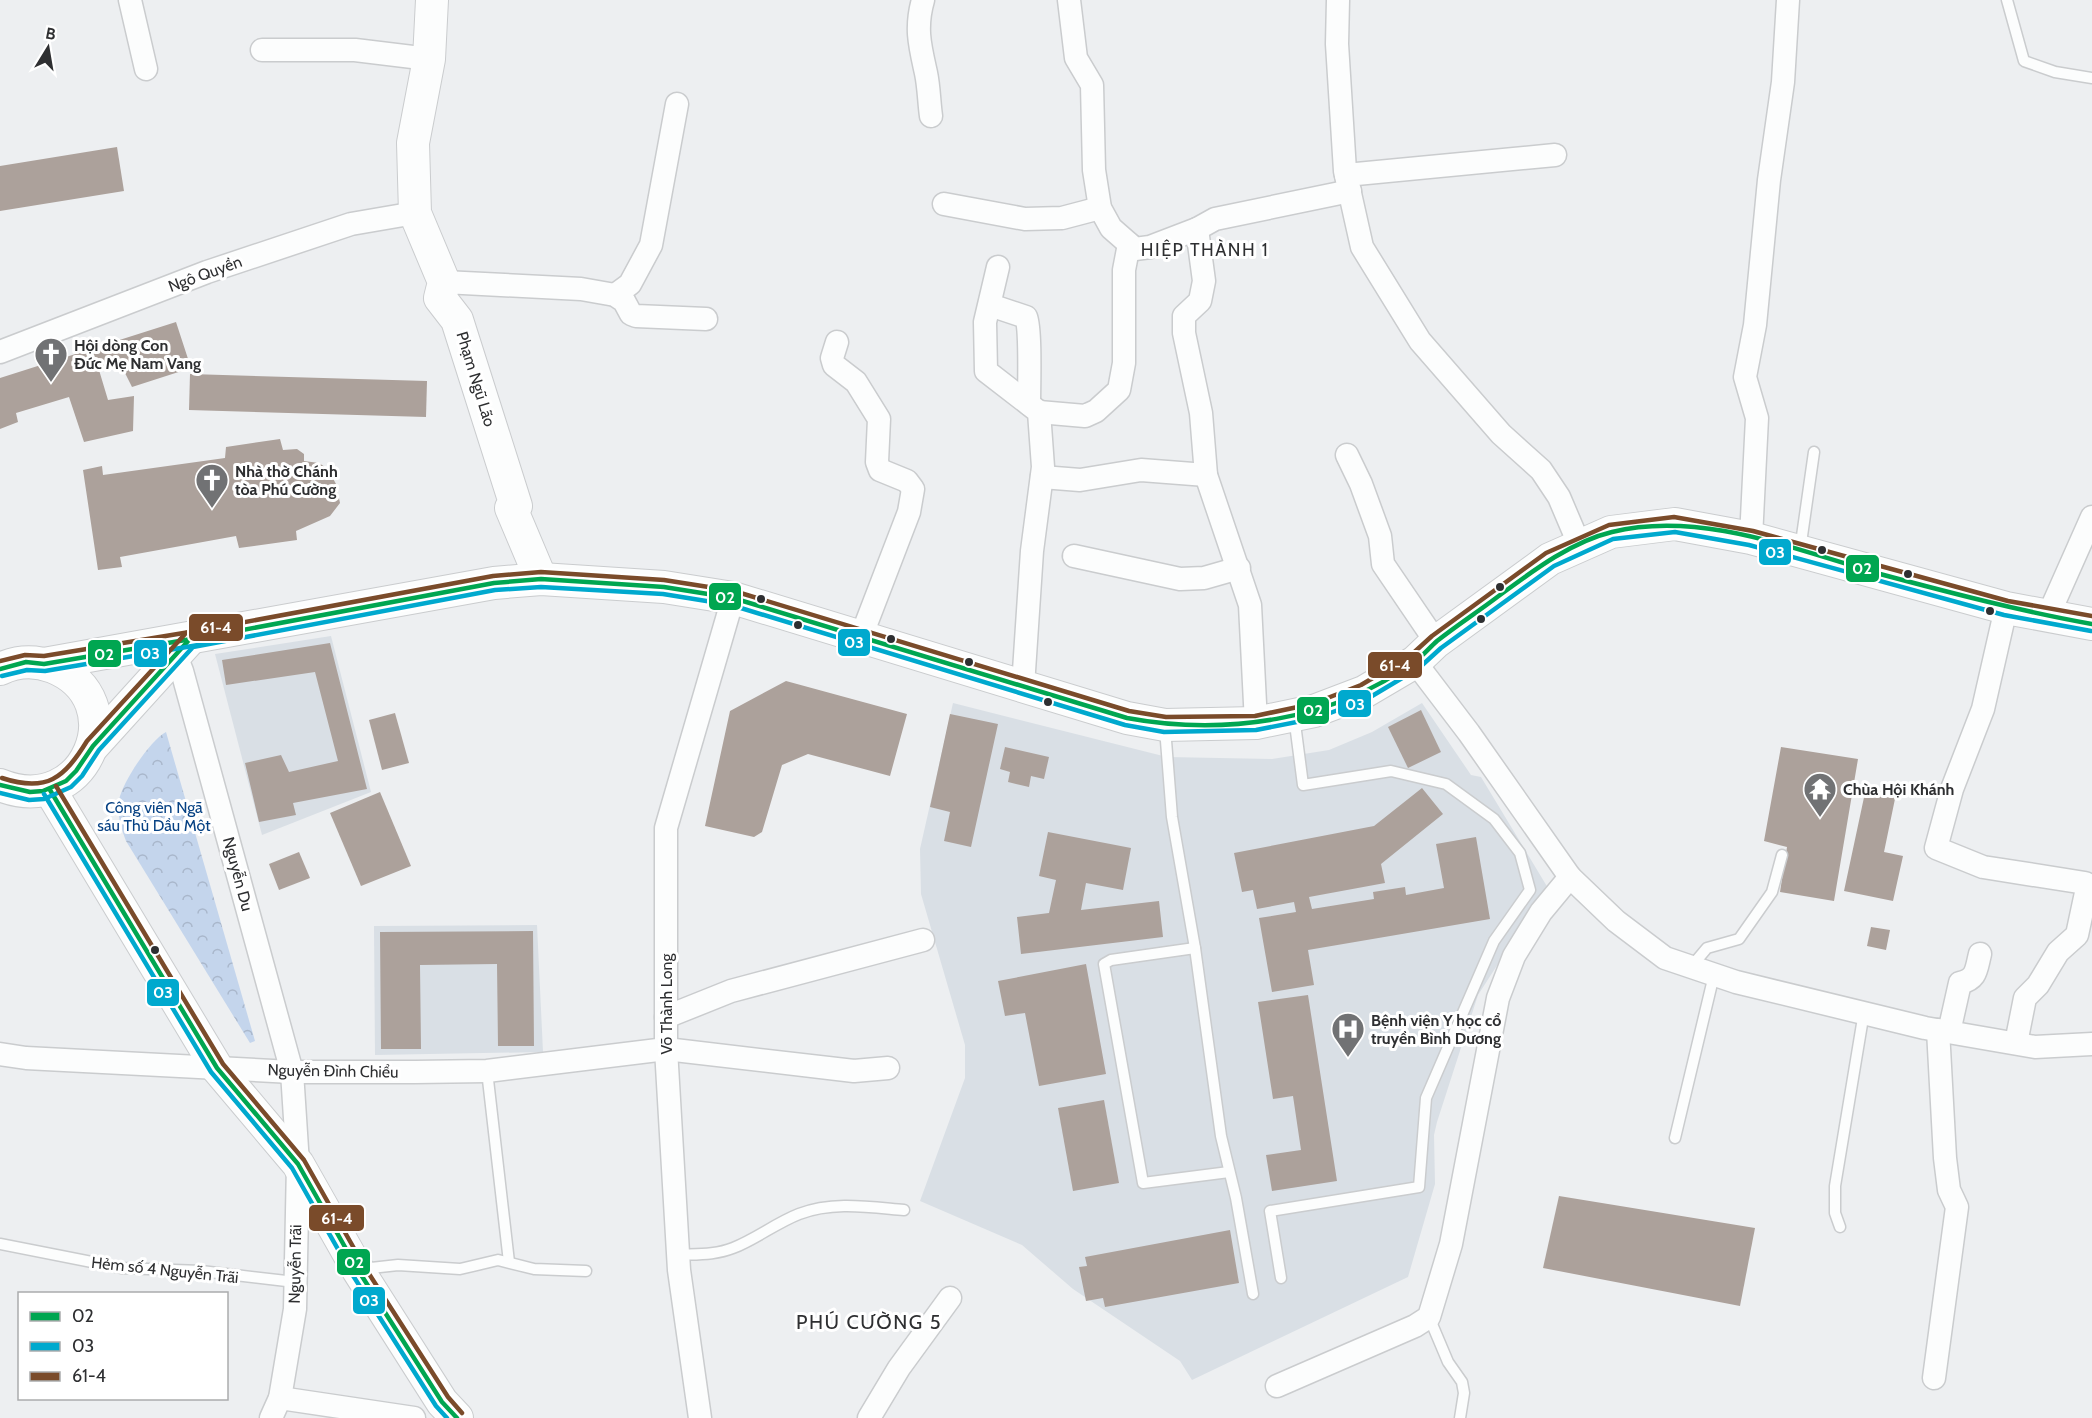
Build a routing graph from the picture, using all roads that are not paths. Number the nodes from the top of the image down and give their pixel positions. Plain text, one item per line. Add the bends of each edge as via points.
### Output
1 (130, 0) edge
2 (432, 0) edge
3 (923, 0) edge
4 (1069, 0) edge
5 (1338, 0) edge
6 (1788, 0) edge
7 (2007, 0) edge
8 (262, 50) dead end
9 (429, 58) junction
10 (146, 69) dead end
11 (2092, 78) edge
12 (677, 104) dead end
13 (931, 116) dead end
14 (1555, 155) dead end
15 (1348, 183) junction
16 (944, 204) dead end
17 (1100, 208) junction
18 (415, 213) junction
19 (1197, 229) junction
20 (1129, 244) junction
21 (998, 267) dead end
22 (444, 282) junction
23 (615, 295) junction
24 (990, 305) junction
25 (706, 318) dead end
26 (837, 342) dead end
27 (0, 351) edge
28 (1034, 408) junction
29 (1814, 452) dead end
30 (1347, 455) dead end
31 (1206, 475) junction
32 (1042, 477) junction
33 (2092, 517) edge
34 (1751, 538) junction
35 (1579, 544) junction
36 (1799, 553) junction
37 (1074, 556) dead end
38 (1239, 568) junction
39 (541, 579) junction
40 (733, 598) junction
41 (2006, 608) junction
42 (2048, 616) junction
43 (2092, 624) edge
44 (861, 638) junction
45 (178, 646) junction
46 (1426, 652) junction
47 (44, 664) junction
48 (0, 669) edge
49 (1023, 686) junction
50 (1294, 716) junction
51 (1256, 723) junction
52 (1165, 725) junction
53 (93, 746) junction
54 (0, 786) edge
55 (50, 790) junction
56 (1782, 855) dead end
57 (1570, 877) junction
58 (923, 940) dead end
59 (1196, 948) junction
60 (1980, 954) dead end
61 (1691, 967) junction
62 (1714, 975) junction
63 (1864, 1011) junction
64 (666, 1017) junction
65 (1944, 1031) junction
66 (2016, 1043) junction
67 (2092, 1044) edge
68 (666, 1049) junction
69 (0, 1054) edge
70 (217, 1068) junction
71 (888, 1068) dead end
72 (487, 1071) junction
73 (292, 1072) junction
74 (1675, 1138) dead end
75 (298, 1164) junction
76 (1228, 1172) junction
77 (904, 1210) dead end
78 (1840, 1227) dead end
79 (0, 1244) edge
80 (678, 1255) junction
81 (509, 1262) junction
82 (358, 1270) junction
83 (586, 1271) dead end
84 (1281, 1278) dead end
85 (295, 1282) junction
86 (1253, 1294) dead end
87 (950, 1298) dead end
88 (1429, 1317) junction
89 (1934, 1378) dead end
90 (1277, 1386) dead end
91 (275, 1408) edge
92 (444, 1413) edge
93 (414, 1418) edge
94 (700, 1418) edge
95 (869, 1418) edge
96 (1460, 1418) edge

1 - 10 street
2 - 9 main road, Phạm Ngũ Lão
3 - 13 street via 916,30
4 - 17 street via 1076,58 1092,85 1094,171
5 - 15 street via 1337,44
6 - 34 street via 1783,82 1755,325 1745,376 1757,418
7 - 11 lane via 2024,61 2055,72
8 - 9 street via 355,50
9 - 18 main road, Phạm Ngũ Lão via 412,143
12 - 23 street via 651,245 630,284
14 - 15 street
15 - 19 street via 1215,219
15 - 35 street via 1362,247 1420,341 1502,434 1541,470 1559,497
16 - 17 street via 1025,219 1062,218
17 - 20 street via 1111,228
18 - 22 main road, Phạm Ngũ Lão
18 - 27 street, Ngô Quyền via 351,224 207,272
19 - 20 street via 1150,247 1135,249
19 - 31 street via 1204,281 1200,301 1184,316 1184,333 1201,413
20 - 28 street via 1124,270 1124,363 1119,390 1085,416
21 - 24 street
22 - 23 street via 581,289
22 - 39 main road, Phạm Ngũ Lão via 440,298 457,320 516,506 511,508
23 - 25 street via 636,316
24 - 28 street via 986,371
24 - 28 street via 1026,318 1029,325
26 - 44 street via 834,365 856,382 879,420 880,470 907,481 913,489 909,512
28 - 32 street
29 - 36 lane
30 - 46 street via 1380,536 1383,564
31 - 32 street via 1153,470 1080,480
31 - 38 street
32 - 49 street via 1032,551
33 - 42 street
34 - 35 main road via 1674,524 1611,532
34 - 36 main road
35 - 46 main road via 1550,559
36 - 41 main road
37 - 38 street via 1180,579 1204,578
38 - 51 street via 1250,605
39 - 40 main road via 664,586
39 - 45 main road via 494,583
40 - 44 main road
40 - 64 street, Võ Thành Long via 666,828
41 - 42 main road
41 - 66 street via 1983,709 1952,789 1936,848 1983,867 2085,883 2077,935 2058,952 2025,998
42 - 43 main road
44 - 49 main road
45 - 47 main road
45 - 53 main road
45 - 73 street, Nguyễn Du
46 - 50 main road via 1364,692
46 - 57 street via 1482,752
47 - 48 main road via 26,662
47 - 53 main road via 64,672 86,695 96,725
49 - 52 main road via 1127,718
50 - 51 main road
50 - 84 lane via 1303,785 1391,771 1446,784 1494,819 1520,853 1530,890 1494,941 1426,1098 1419,1187 1270,1211
51 - 52 main road
52 - 59 lane via 1172,817
53 - 55 main road via 84,765
54 - 55 main road via 33,793
55 - 70 main road
56 - 61 lane via 1772,892 1739,939 1707,948
57 - 61 street via 1616,921 1665,958
57 - 88 street via 1540,912 1514,956 1498,998 1450,1244
58 - 64 street via 731,991
59 - 76 lane
59 - 76 lane via 1104,964 1143,1183
60 - 65 street via 1975,977 1960,983
61 - 62 street
62 - 63 street
62 - 74 lane
63 - 65 street
63 - 78 lane via 1835,1186 1835,1213
64 - 68 street, Võ Thành Long
65 - 66 street
65 - 89 street via 1945,1158 1949,1190 1958,1207
66 - 67 street via 2035,1047
68 - 71 street, Nguyễn Đình Chiểu via 854,1071
68 - 72 street, Nguyễn Đình Chiểu
68 - 80 street, Võ Thành Long
69 - 70 street, Nguyễn Đình Chiểu
70 - 73 street, Nguyễn Đình Chiểu
70 - 75 main road
72 - 73 street, Nguyễn Đình Chiểu
72 - 81 lane
73 - 75 street, Nguyễn Trãi
75 - 82 main road
75 - 85 street, Nguyễn Trãi
76 - 86 lane
77 - 80 lane via 838,1205 822,1208 792,1217 733,1248
79 - 85 lane, Hẻm số 4 Nguyễn Trãi via 122,1268 201,1271
80 - 94 street, Võ Thành Long
81 - 82 lane via 498,1260 460,1269 399,1265
81 - 83 lane via 555,1271
82 - 92 main road
85 - 91 street, Nguyễn Trãi via 295,1309
87 - 95 street via 919,1338
88 - 90 street
88 - 96 lane via 1448,1362 1462,1382
91 - 93 street

